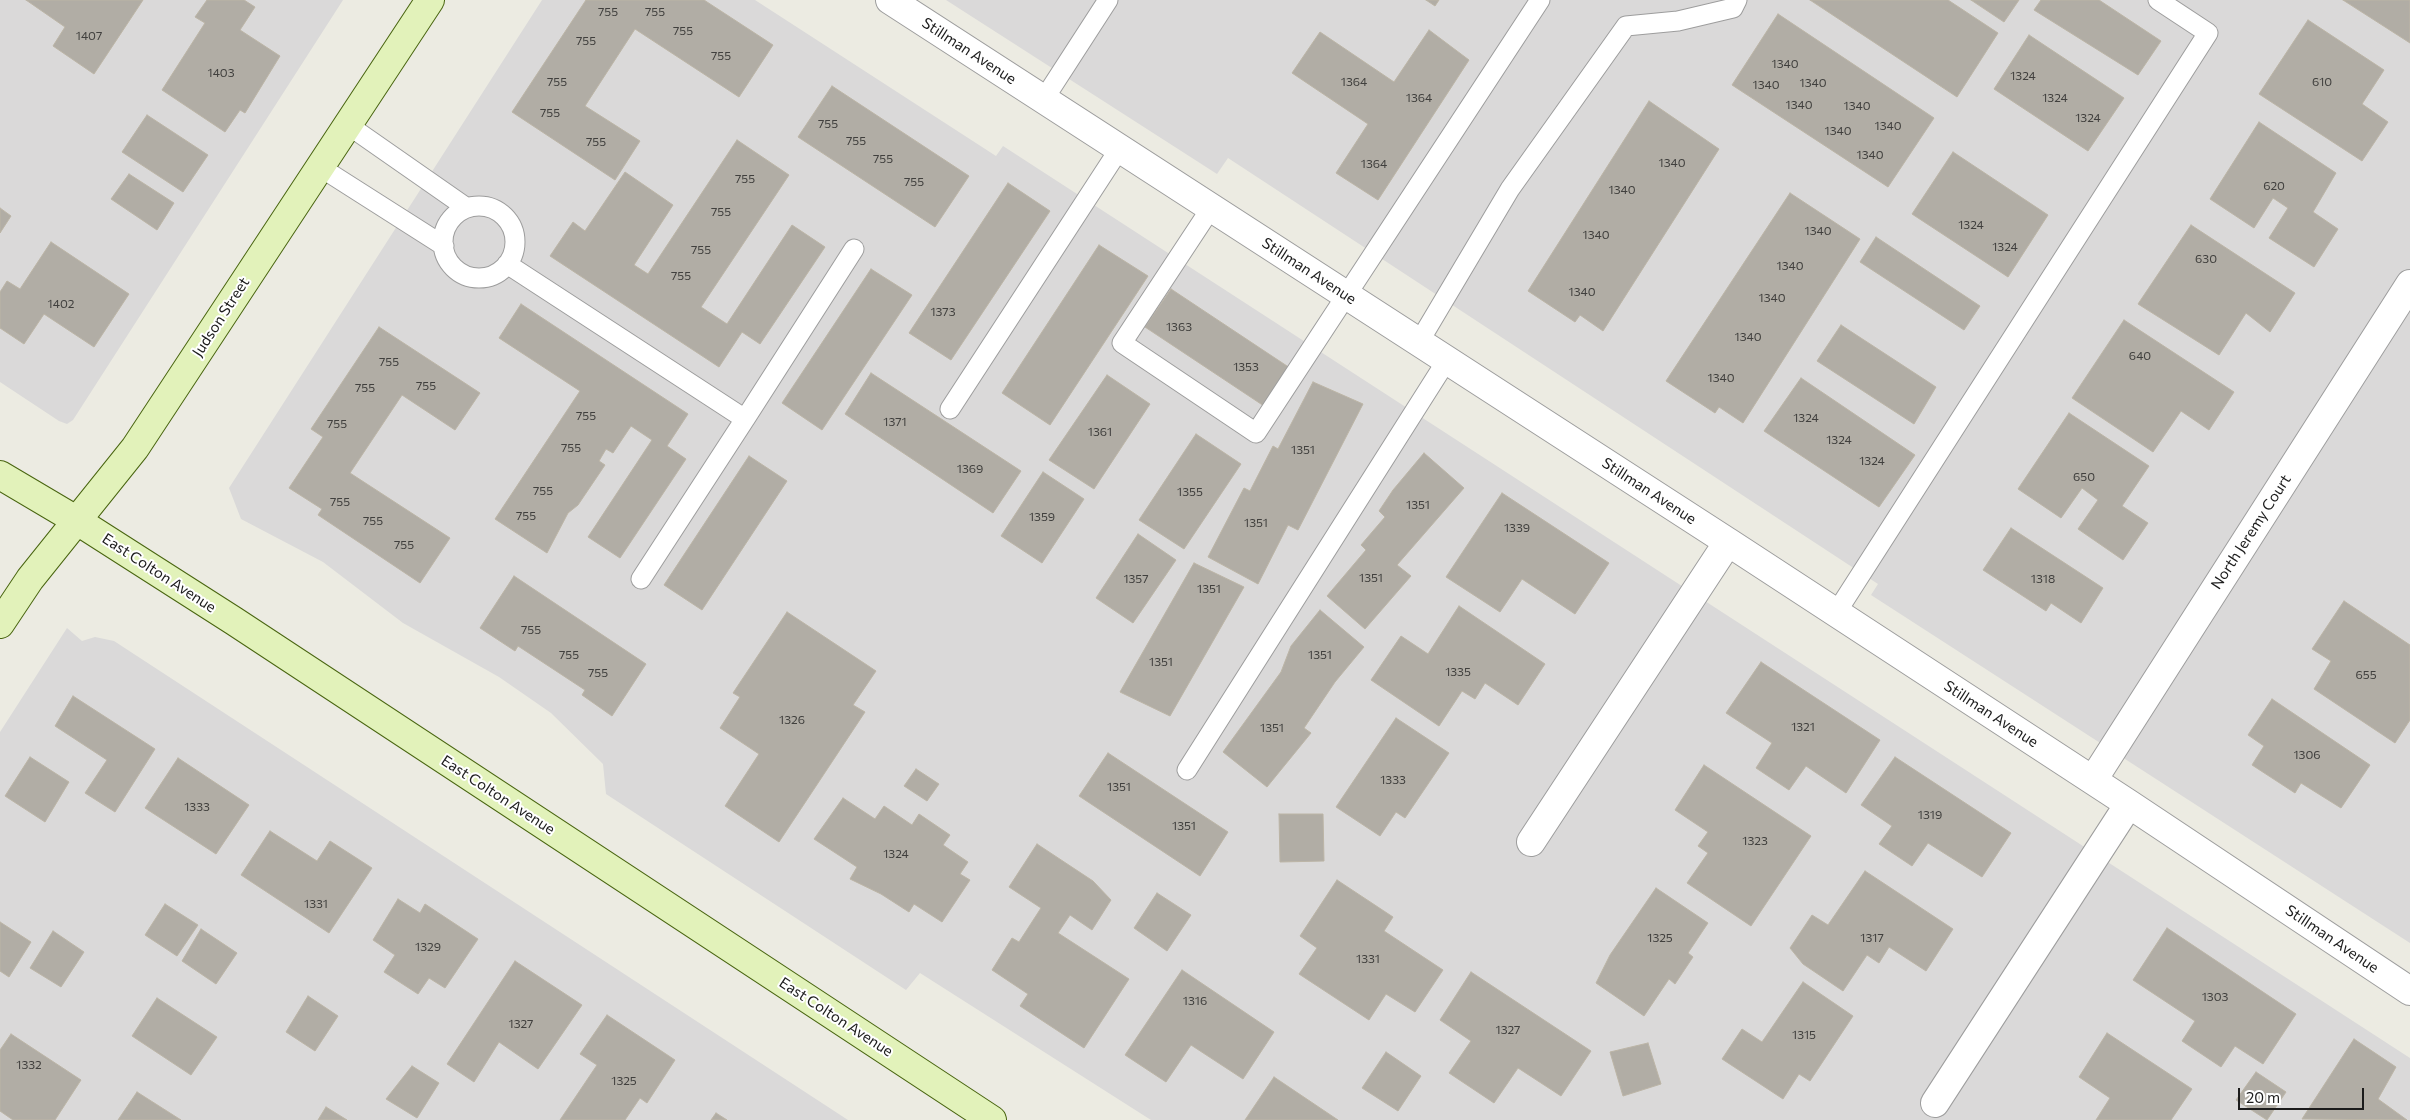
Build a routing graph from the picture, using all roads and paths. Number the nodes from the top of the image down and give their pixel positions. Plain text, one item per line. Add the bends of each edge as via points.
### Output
1 (430, 0) edge
2 (890, 0) edge
3 (1108, 0) edge
4 (1540, 0) edge
5 (1737, 0) edge
6 (2158, 0) edge
7 (1044, 99) junction
8 (348, 125) junction
9 (1120, 148) junction
10 (320, 167) junction
11 (467, 208) junction
12 (1212, 208) junction
13 (444, 246) junction
14 (854, 250) dead end
15 (508, 264) junction
16 (2410, 284) edge
17 (1347, 296) junction
18 (1419, 342) junction
19 (1447, 360) junction
20 (950, 409) dead end
21 (745, 419) junction
22 (0, 475) edge
23 (76, 520) junction
24 (1728, 542) junction
25 (641, 579) dead end
26 (1836, 613) junction
27 (0, 624) edge
28 (1187, 770) dead end
29 (2093, 780) junction
30 (2129, 804) junction
31 (1531, 842) dead end
32 (2410, 991) edge
33 (1935, 1103) dead end
34 (992, 1120) edge

1 - 8 street, Judson Street
2 - 7 street, Stillman Avenue
3 - 7 lane
4 - 17 lane
5 - 18 lane via 1733,8 1678,21 1626,26 1510,190
6 - 26 lane via 2208,33
7 - 9 street, Stillman Avenue
8 - 10 street, Judson Street
8 - 11 lane
9 - 12 street, Stillman Avenue
9 - 20 lane
10 - 13 lane
10 - 23 street, Judson Street via 135,448
11 - 13 lane via 449,223 444,234
11 - 15 lane via 490,207 508,221 514,231 515,242
12 - 17 street, Stillman Avenue
12 - 17 lane via 1122,343 1256,433
13 - 15 lane via 447,258 464,274 488,276
14 - 21 lane
15 - 21 lane
16 - 29 street, North Jeremy Court
17 - 18 street, Stillman Avenue
18 - 19 street, Stillman Avenue
19 - 24 street, Stillman Avenue
19 - 28 lane
21 - 25 lane
22 - 23 street, East Colton Avenue
23 - 27 street, Judson Street
23 - 34 street, East Colton Avenue
24 - 26 street, Stillman Avenue
24 - 31 street
26 - 29 street, Stillman Avenue
29 - 30 street, Stillman Avenue
30 - 32 street, Stillman Avenue
30 - 33 street

